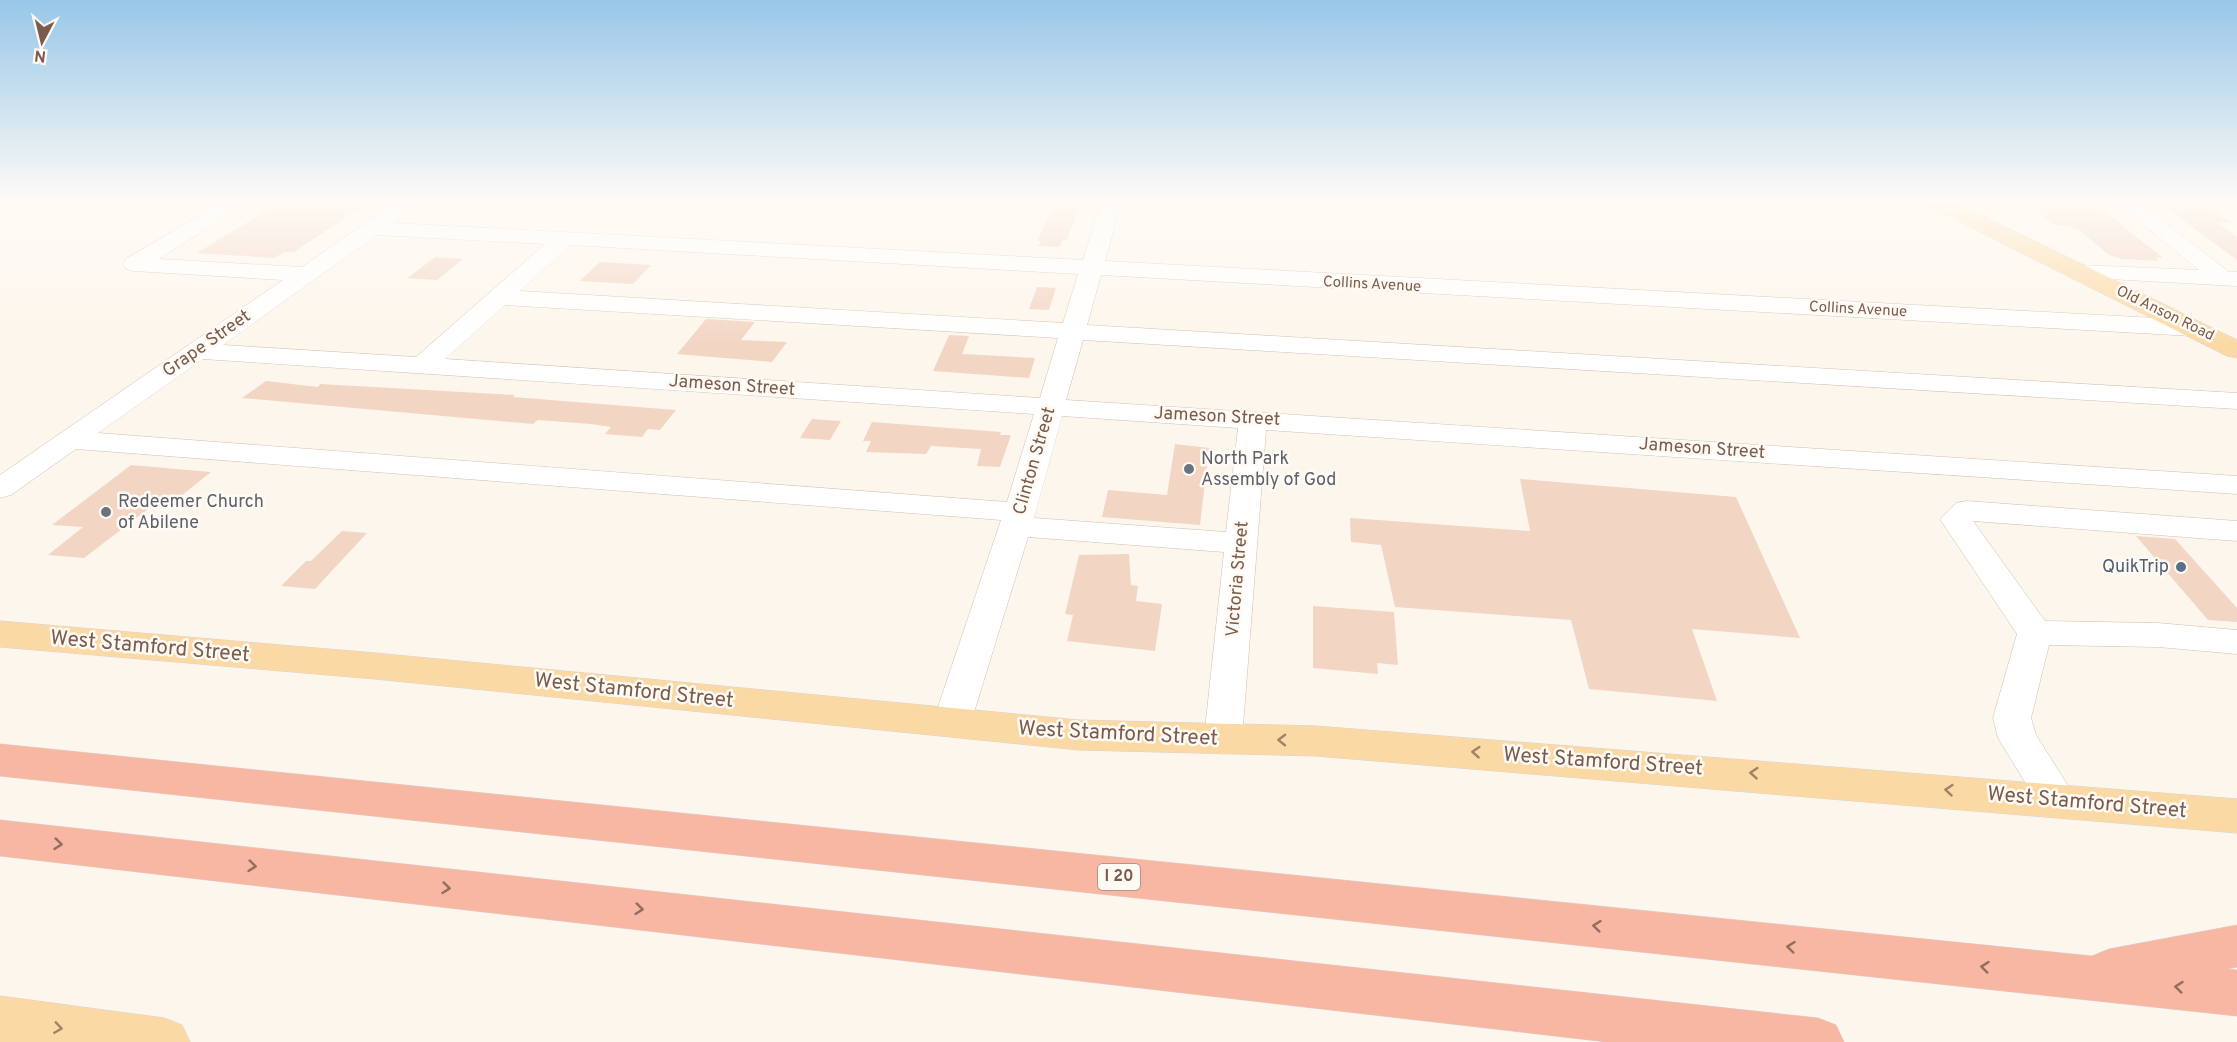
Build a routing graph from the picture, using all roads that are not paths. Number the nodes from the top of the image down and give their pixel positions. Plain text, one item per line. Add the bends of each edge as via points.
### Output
1 (161, 248) edge
2 (345, 248) edge
3 (554, 248) edge
4 (710, 248) edge
5 (1097, 248) edge
6 (2031, 248) edge
7 (2186, 248) edge
8 (1090, 270) junction
9 (2080, 272) junction
10 (307, 274) junction
11 (2232, 282) edge
12 (499, 297) junction
13 (2192, 328) junction
14 (1072, 331) junction
15 (2237, 350) edge
16 (198, 351) junction
17 (422, 366) junction
18 (2237, 401) edge
19 (1050, 407) junction
20 (1253, 419) junction
21 (70, 440) junction
22 (2237, 485) edge
23 (0, 489) edge
24 (1018, 519) junction
25 (2237, 531) edge
26 (1241, 543) junction
27 (2035, 633) junction
28 (0, 634) edge
29 (66, 640) junction
30 (2237, 642) edge
31 (0, 645) edge
32 (952, 722) junction
33 (1223, 739) junction
34 (0, 760) edge
35 (2057, 800) junction
36 (2237, 816) edge
37 (0, 838) edge
38 (2237, 946) edge
39 (2082, 977) junction
40 (2237, 993) edge
41 (0, 1020) edge
42 (1722, 1036) edge
43 (164, 1042) edge
44 (1818, 1042) edge

1 - 10 street via 134,264
2 - 10 street, Grape Street
3 - 12 street
4 - 8 street, Collins Avenue
5 - 8 street, Clinton Street
6 - 9 main road, Old Anson Road
7 - 11 street
8 - 13 street, Collins Avenue
8 - 14 street, Clinton Street
9 - 11 street via 2177,278 2204,288
9 - 13 main road, Old Anson Road
10 - 16 street, Grape Street
12 - 14 street
12 - 17 street
13 - 15 main road, Old Anson Road
14 - 18 street
14 - 19 street, Clinton Street
16 - 17 street, Jameson Street
16 - 21 street, Grape Street
17 - 19 street, Jameson Street
19 - 20 street, Jameson Street
19 - 24 street, Clinton Street
20 - 22 street, Jameson Street
20 - 26 street, Victoria Street
21 - 23 street, Grape Street
21 - 24 street
24 - 26 street
24 - 32 street, Clinton Street
25 - 27 street via 1967,510 1956,519
26 - 33 street, Victoria Street
27 - 30 street via 2158,635
27 - 35 street via 2012,718 2017,738
28 - 29 main road, West Stamford Street
29 - 31 main road
29 - 32 main road, West Stamford Street
32 - 33 main road, West Stamford Street via 1079,735
35 -> 33 main road, West Stamford Street via 1487,753
39 -> 34 highway, I 20
35 - 36 main road, West Stamford Street
37 -> 42 highway
38 - 39 highway
40 -> 39 highway, I 20
41 -> 43 main road
42 - 44 highway

